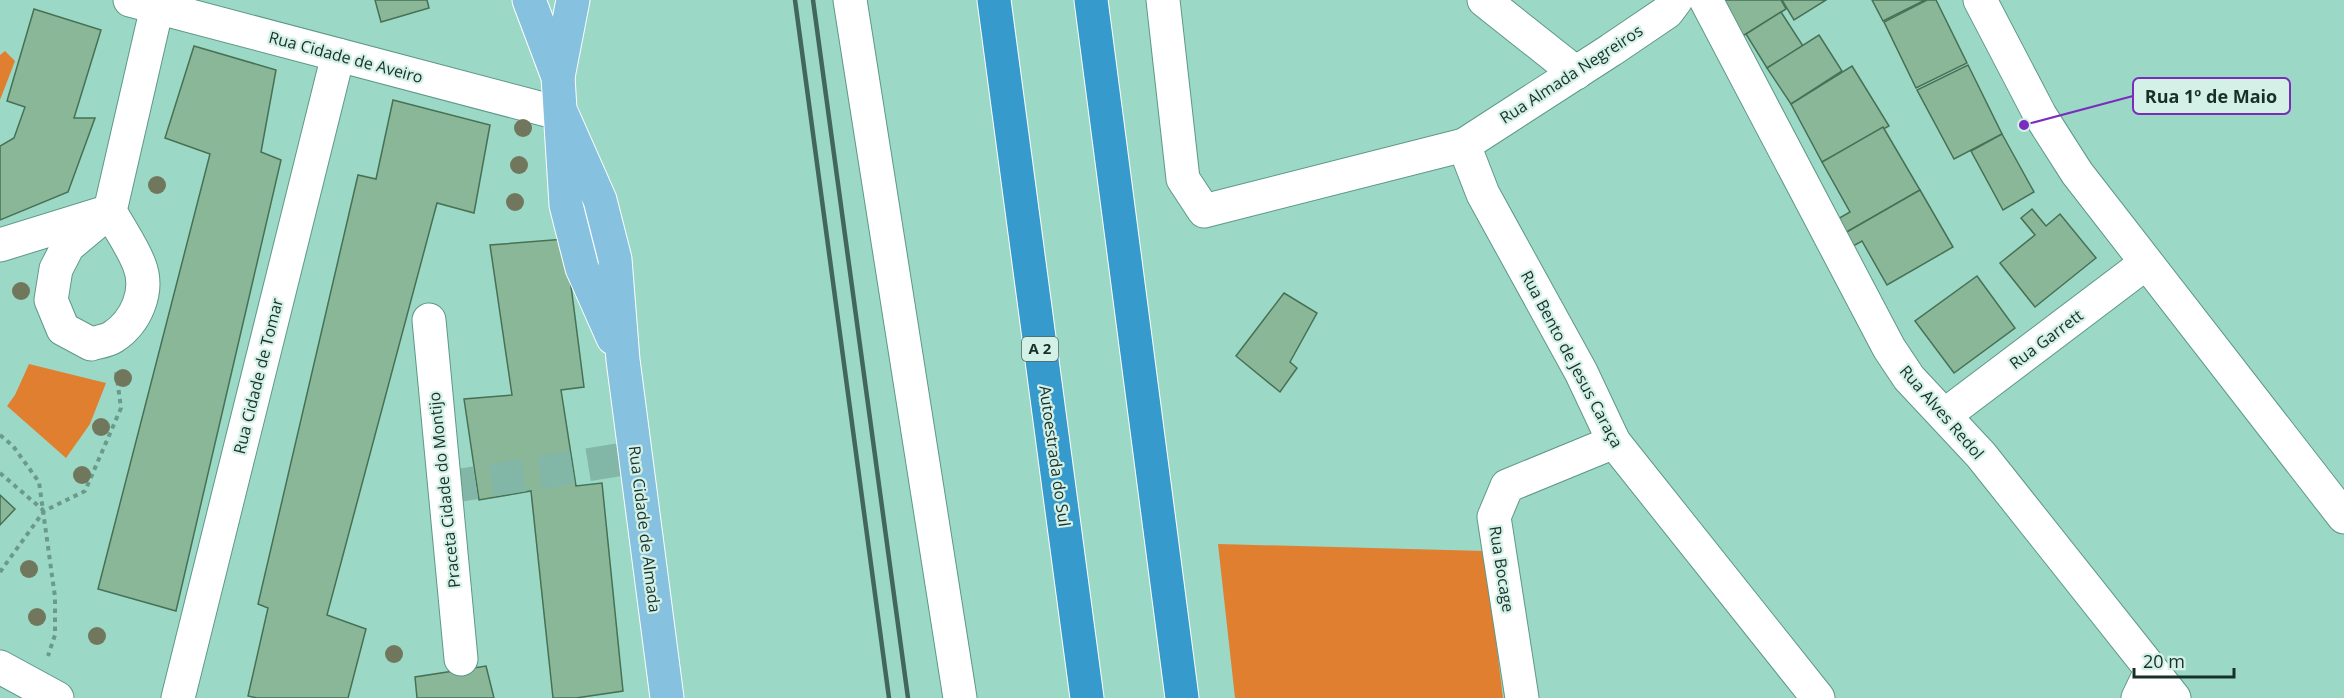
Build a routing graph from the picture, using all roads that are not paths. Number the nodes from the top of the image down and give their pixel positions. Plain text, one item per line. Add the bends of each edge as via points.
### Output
1 (529, 0) edge
2 (573, 0) edge
3 (849, 0) edge
4 (994, 0) edge
5 (1091, 0) edge
6 (1163, 0) edge
7 (1484, 0) edge
8 (1676, 0) edge
9 (1706, 0) edge
10 (1980, 0) edge
11 (143, 4) edge
12 (339, 55) junction
13 (1576, 73) junction
14 (558, 77) junction
15 (562, 114) junction
16 (1464, 145) junction
17 (110, 211) junction
18 (0, 245) edge
19 (2146, 263) junction
20 (429, 320) dead end
21 (1945, 415) junction
22 (1614, 442) junction
23 (2344, 517) edge
24 (461, 659) dead end
25 (0, 667) edge
26 (2144, 684) edge
27 (47, 693) edge
28 (178, 698) edge
29 (667, 698) edge
30 (960, 698) edge
31 (1087, 698) edge
32 (1182, 698) edge
33 (1522, 698) edge
34 (1818, 698) edge
35 (2174, 698) edge

1 - 14 main road, Rua Cidade de Almada
2 - 14 main road, Rua Cidade de Almada
3 - 30 street
4 - 31 highway, Autoestrada do Sul / A 2
5 - 32 highway
6 - 16 street, Rua Almada Negreiros via 1184,179 1204,211
7 - 13 street
8 - 13 street, Rua Almada Negreiros via 1666,12
9 - 21 street, Rua Alves Redol via 1889,348 1909,378
10 - 19 street via 2040,115 2077,173
11 - 12 street, Rua Cidade de Aveiro
11 - 17 street
12 - 15 street, Rua Cidade de Aveiro
12 - 28 street, Rua Cidade de Tomar
13 - 16 street, Rua Almada Negreiros
14 - 15 main road, Rua Cidade de Almada
15 - 29 main road, Rua Cidade de Almada via 566,205 582,268 623,360
16 - 22 street, Rua Bento de Jesus Caraça via 1483,194 1581,372
17 - 17 street via 139,265 143,284 140,306 112,338 91,344 63,329 51,300 56,269 68,246
17 - 18 street
19 - 21 street, Rua Garrett
19 - 23 street
20 - 24 street, Praceta Cidade do Montijo
21 - 26 street, Rua Alves Redol via 1981,455
22 - 33 street, Rua Bocage via 1507,486 1494,517
22 - 34 street, Rua Bento de Jesus Caraça
25 - 27 street
26 - 35 street, Rua Alves Redol

